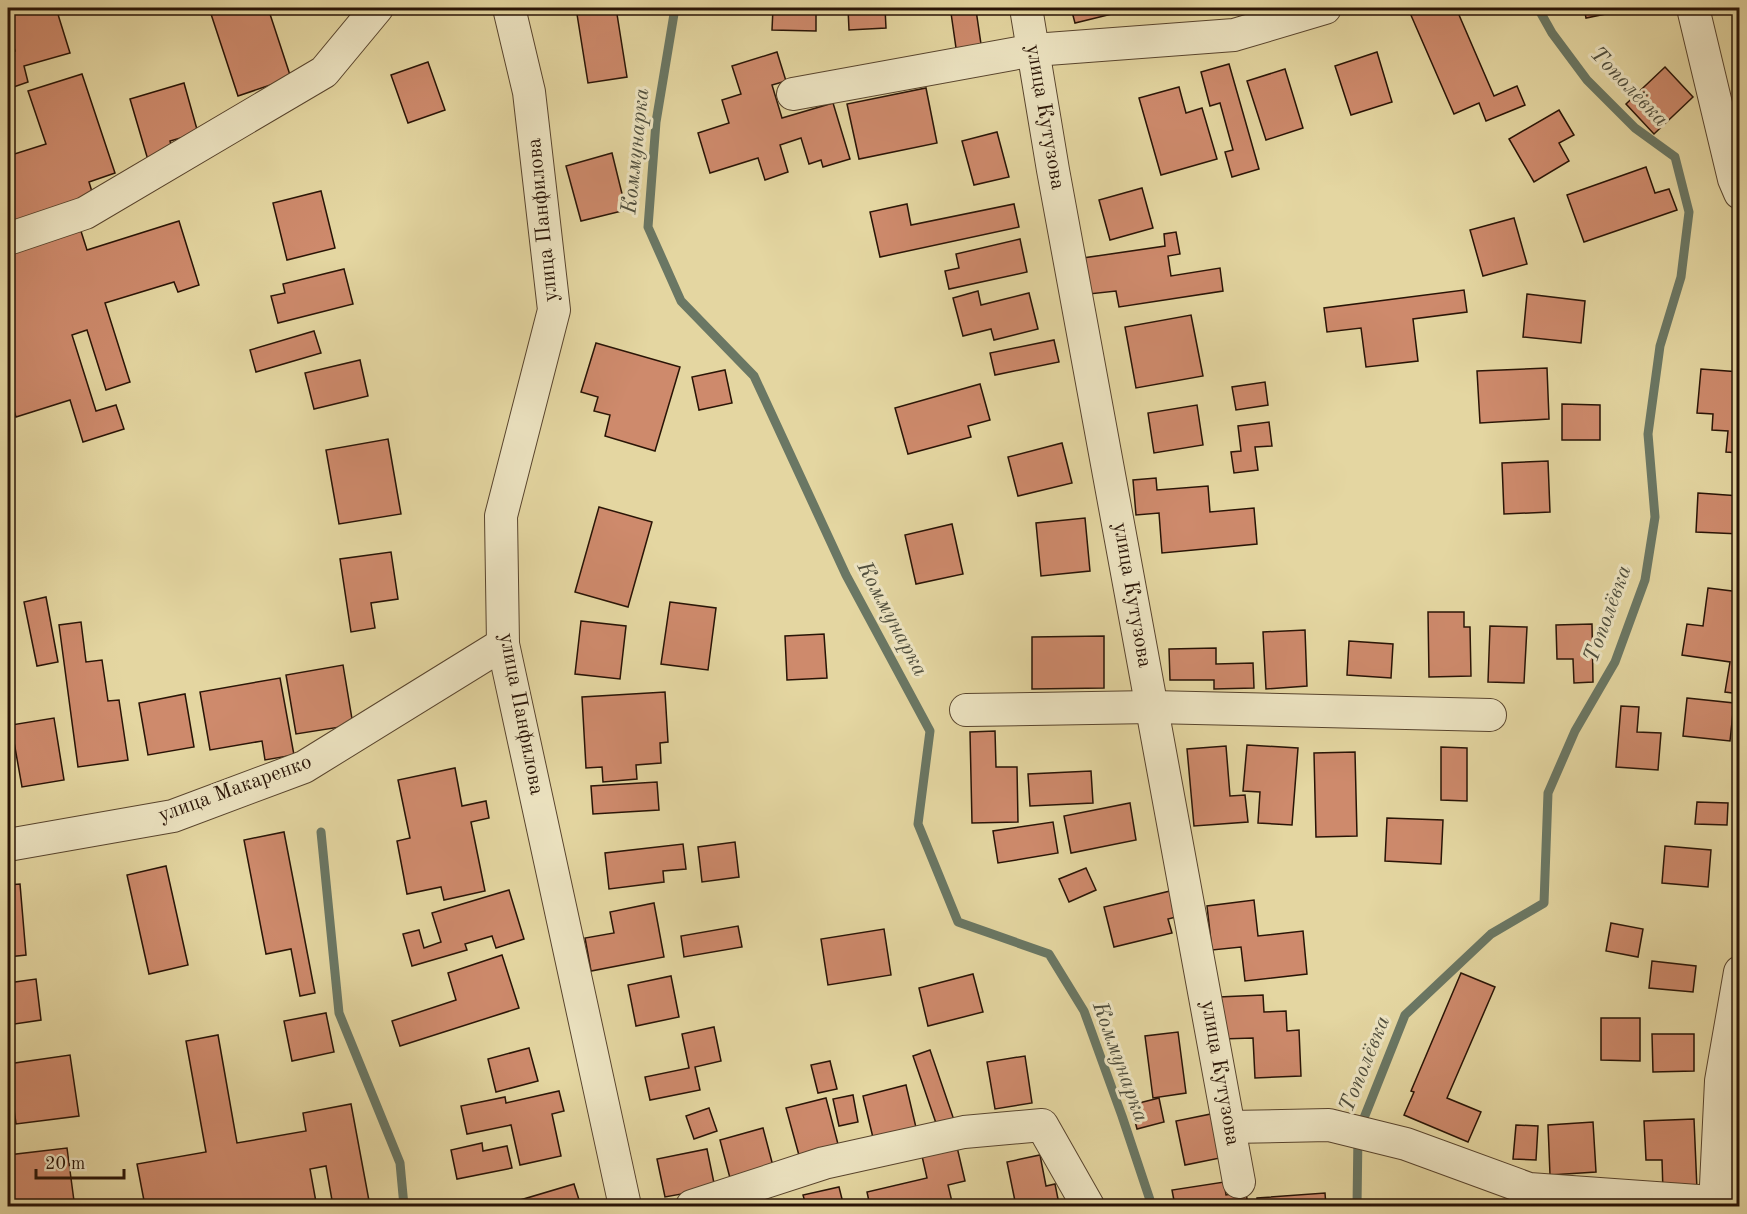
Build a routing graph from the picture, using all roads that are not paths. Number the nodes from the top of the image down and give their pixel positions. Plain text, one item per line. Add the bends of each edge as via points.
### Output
1 (377, 8) edge
2 (509, 8) edge
3 (1026, 8) edge
4 (1325, 8) edge
5 (1693, 8) edge
6 (1034, 50) junction
7 (793, 94) dead end
8 (1740, 193) edge
9 (8, 239) edge
10 (503, 644) junction
11 (1152, 707) junction
12 (966, 710) dead end
13 (1490, 715) dead end
14 (8, 844) edge
15 (1740, 972) edge
16 (1230, 1127) junction
17 (1239, 1182) dead end
18 (1723, 1205) edge
19 (626, 1206) edge
20 (692, 1206) edge
21 (1088, 1206) edge

1 - 9 street via 324,72 85,213
2 - 10 street, улица Панфилова via 529,92 554,310 501,516
3 - 6 street, улица Кутузова
4 - 6 street via 1234,35
5 - 8 street
6 - 7 street
6 - 11 street, улица Кутузова
10 - 14 street, улица Макаренко via 304,767 173,816
10 - 19 street, улица Панфилова
11 - 12 street
11 - 13 street
11 - 16 street, улица Кутузова
15 - 18 street via 1721,1081
16 - 17 street, улица Кутузова
16 - 18 street via 1329,1125 1406,1144 1529,1189
20 - 21 street via 824,1163 964,1132 1042,1125

